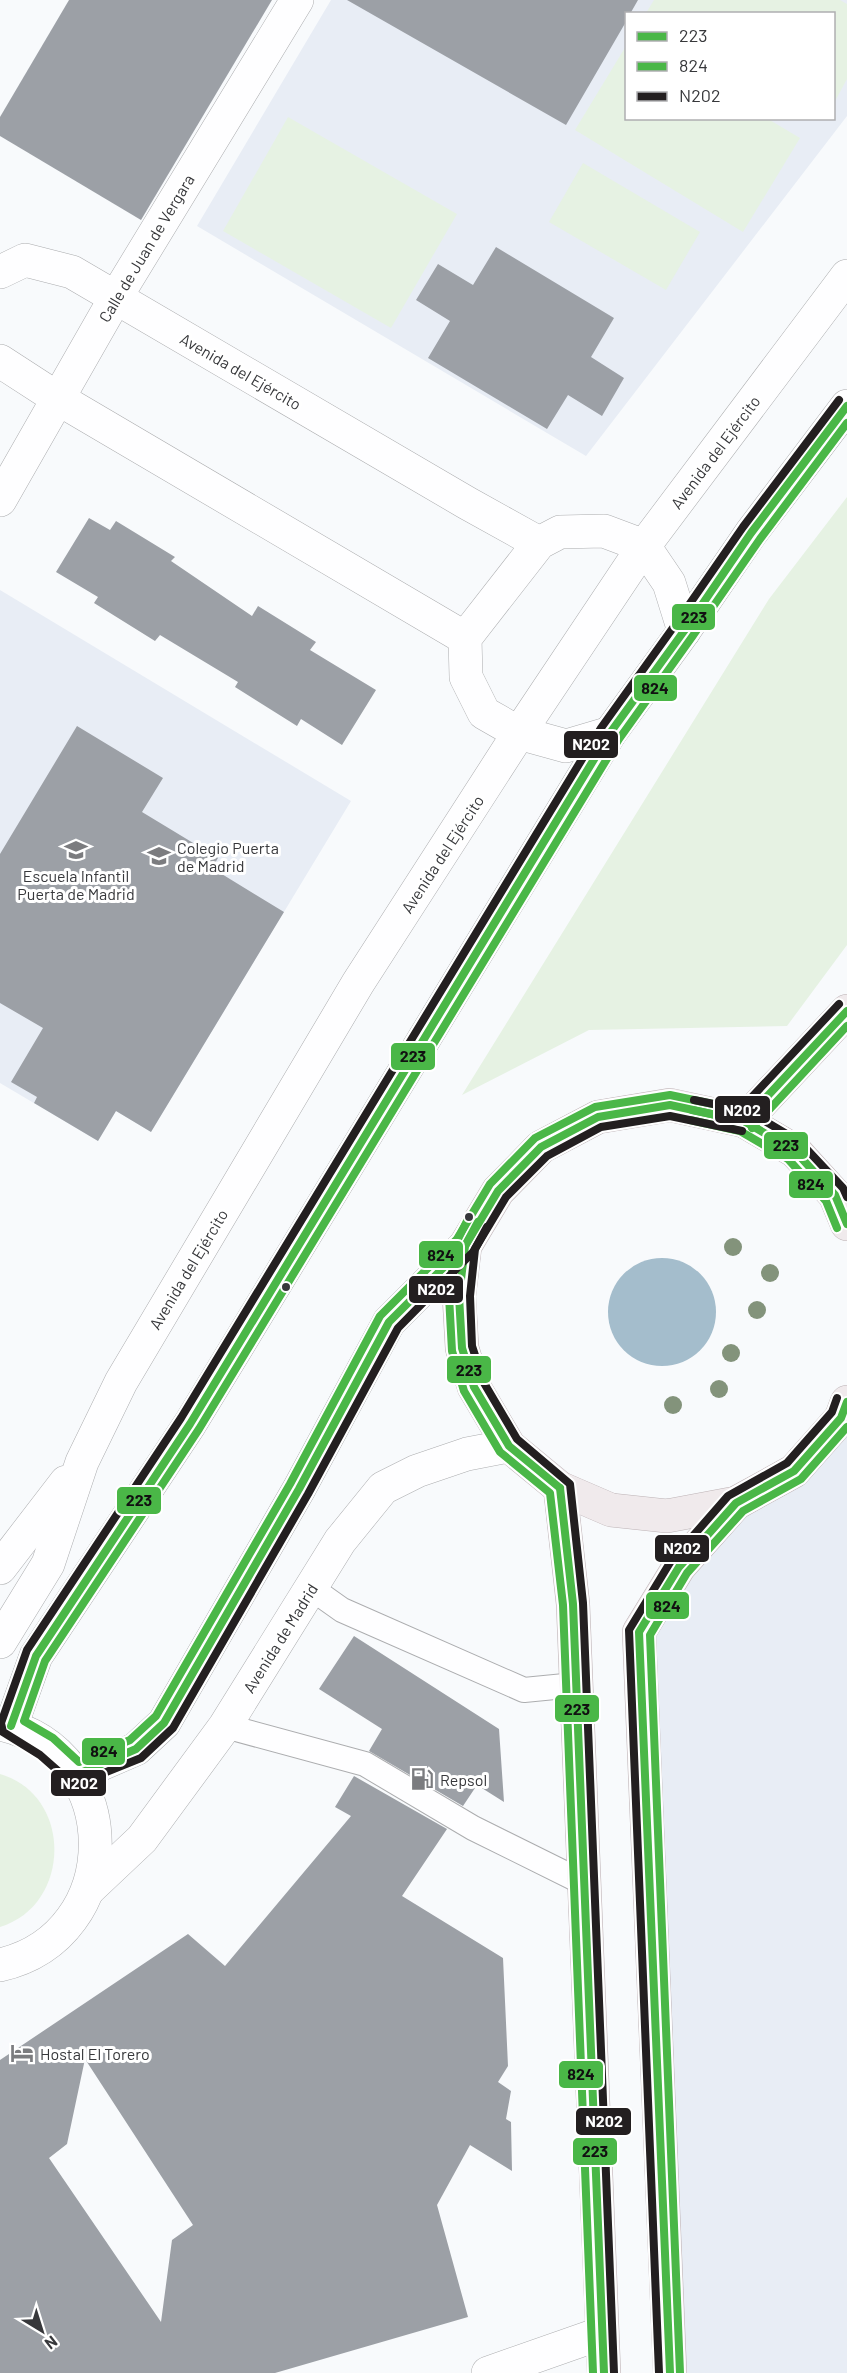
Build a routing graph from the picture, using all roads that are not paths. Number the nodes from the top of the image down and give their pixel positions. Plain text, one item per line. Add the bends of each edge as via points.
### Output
1 (297, 0) edge
2 (0, 272) edge
3 (847, 276) edge
4 (116, 297) junction
5 (0, 361) edge
6 (57, 398) junction
7 (847, 406) edge
8 (0, 500) edge
9 (539, 543) junction
10 (644, 546) junction
11 (684, 631) junction
12 (465, 638) junction
13 (519, 733) junction
14 (610, 733) junction
15 (847, 1011) edge
16 (744, 1121) junction
17 (843, 1197) edge
18 (465, 1246) junction
19 (847, 1402) edge
20 (509, 1446) junction
21 (82, 1462) junction
22 (560, 1488) junction
23 (736, 1503) junction
24 (0, 1568) edge
25 (312, 1588) junction
26 (0, 1642) edge
27 (575, 1685) junction
28 (5, 1725) edge
29 (225, 1726) junction
30 (76, 1776) junction
31 (584, 1883) junction
32 (89, 1889) junction
33 (0, 1965) edge
34 (602, 2333) junction
35 (488, 2373) edge
36 (604, 2373) edge
37 (670, 2373) edge

1 - 4 street, Calle de Juan de Vergara
2 - 4 street, Avenida del Ejército via 24,260 72,272
3 - 10 street, Avenida del Ejército
4 - 6 street, Calle de Juan de Vergara
4 - 9 street, Avenida del Ejército
5 - 6 street
6 - 8 street, Calle de Juan de Vergara
6 - 12 street
7 - 11 street via 751,533
9 - 10 street via 560,532 604,531
9 - 12 street
10 - 11 street via 669,583
10 - 13 street, Avenida del Ejército
11 - 14 street
12 - 13 street via 466,677 484,713
13 - 14 street via 566,746
13 - 21 street, Avenida del Ejército via 358,983 121,1382
14 - 28 street via 190,1424 36,1656
15 - 16 main road
16 - 17 main road via 795,1151
16 - 18 main road via 670,1105 598,1117 541,1147 498,1191
18 - 20 main road via 459,1296 462,1348 474,1387
18 - 30 street via 389,1322 164,1723 136,1749
19 - 23 main road via 841,1418 794,1471
20 - 22 main road
20 - 25 street, Avenida de Madrid via 467,1454 417,1471 383,1488 354,1522
21 - 24 street, Avenida del Ejército
21 - 26 street, Avenida del Ejército via 48,1564
22 - 23 main road via 611,1510 667,1516
22 - 27 main road via 573,1604
23 - 37 main road via 680,1567 639,1632
25 - 27 lane via 342,1610 524,1690
25 - 29 street, Avenida de Madrid
27 - 31 main road
28 - 30 street via 36,1738 58,1754
29 - 31 lane via 365,1764 473,1828
29 - 32 street, Avenida de Madrid via 142,1839
30 - 32 street via 93,1812 97,1851
31 - 34 main road
32 - 33 street via 72,1920 48,1944 17,1961
34 - 35 street
34 - 36 main road

